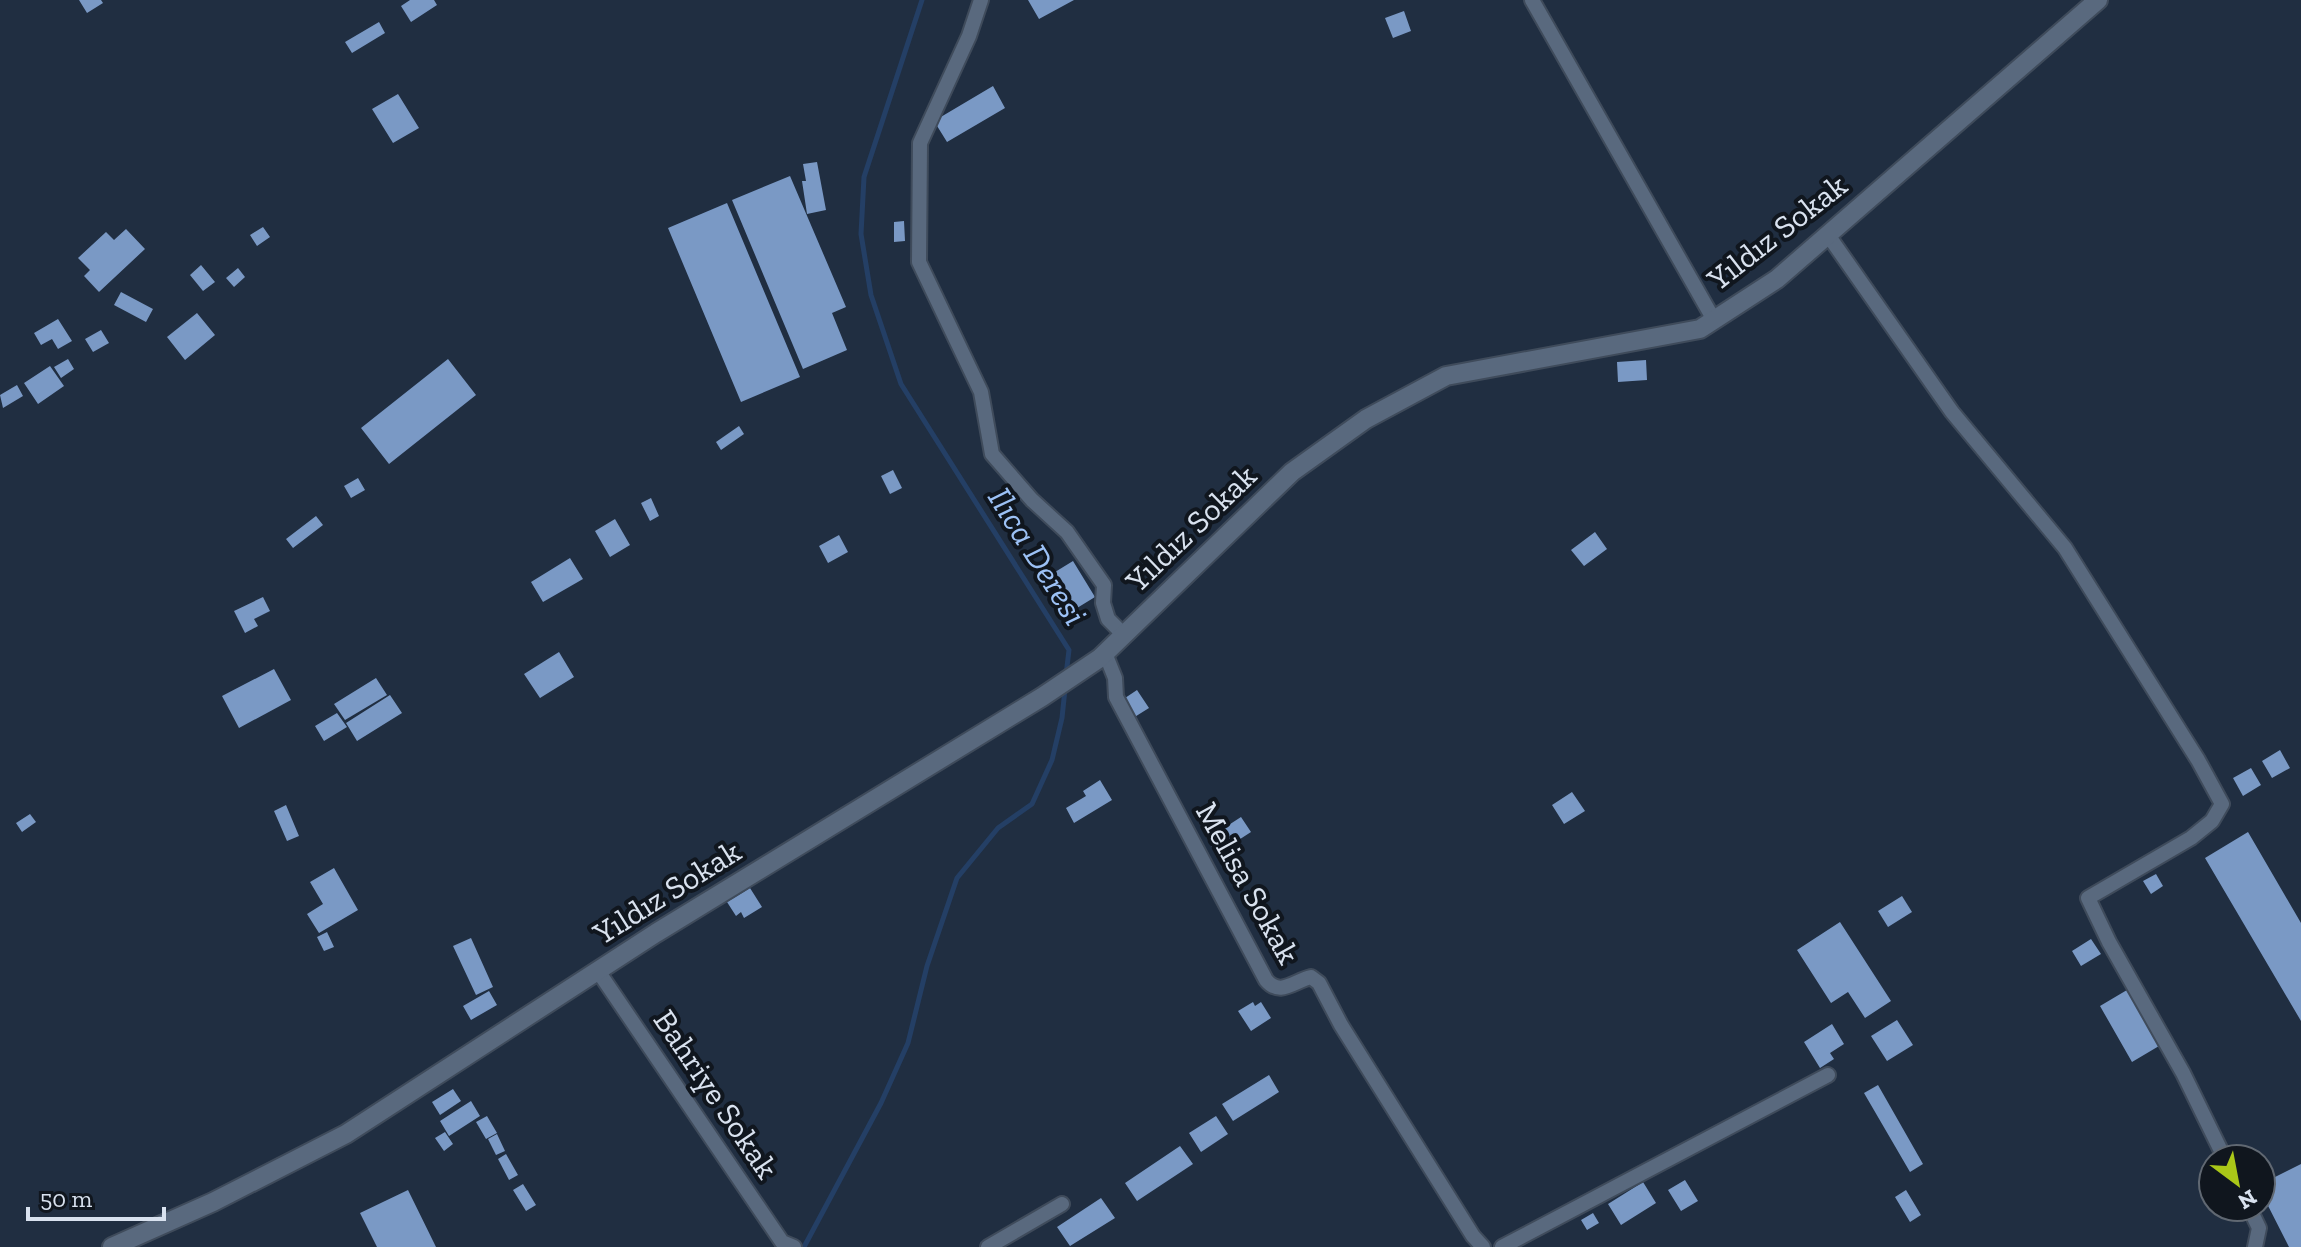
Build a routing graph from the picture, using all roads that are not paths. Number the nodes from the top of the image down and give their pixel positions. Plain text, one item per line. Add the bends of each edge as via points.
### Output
1 (981, 0) edge
2 (1532, 0) edge
3 (2098, 0) edge
4 (1828, 235) junction
5 (1714, 320) junction
6 (1124, 635) junction
7 (1102, 656) junction
8 (598, 971) junction
9 (1828, 1075) dead end
10 (2217, 1143) edge
11 (1062, 1204) dead end
12 (2257, 1223) edge
13 (792, 1245) edge
14 (112, 1247) edge
15 (988, 1247) edge
16 (1483, 1247) edge
17 (1502, 1247) edge
18 (2255, 1247) edge

1 - 6 street via 920,143 919,262 981,392 992,454 1067,532 1104,585 1108,619
2 - 5 street
3 - 4 street, Yıldız Sokak
4 - 5 street, Yıldız Sokak via 1777,279
4 - 10 street via 1952,412 2065,548 2222,804 2212,821 2191,838 2088,898
5 - 6 street, Yıldız Sokak via 1700,329 1446,376 1366,419 1292,472
6 - 7 street, Yıldız Sokak
7 - 8 street, Yıldız Sokak
7 - 16 street, Melisa Sokak via 1115,678 1116,697 1266,980 1280,989 1311,977 1319,983
8 - 13 street, Bahriye Sokak via 782,1242
8 - 14 street, Yıldız Sokak via 346,1134
9 - 17 street
11 - 15 street
12 - 18 street

